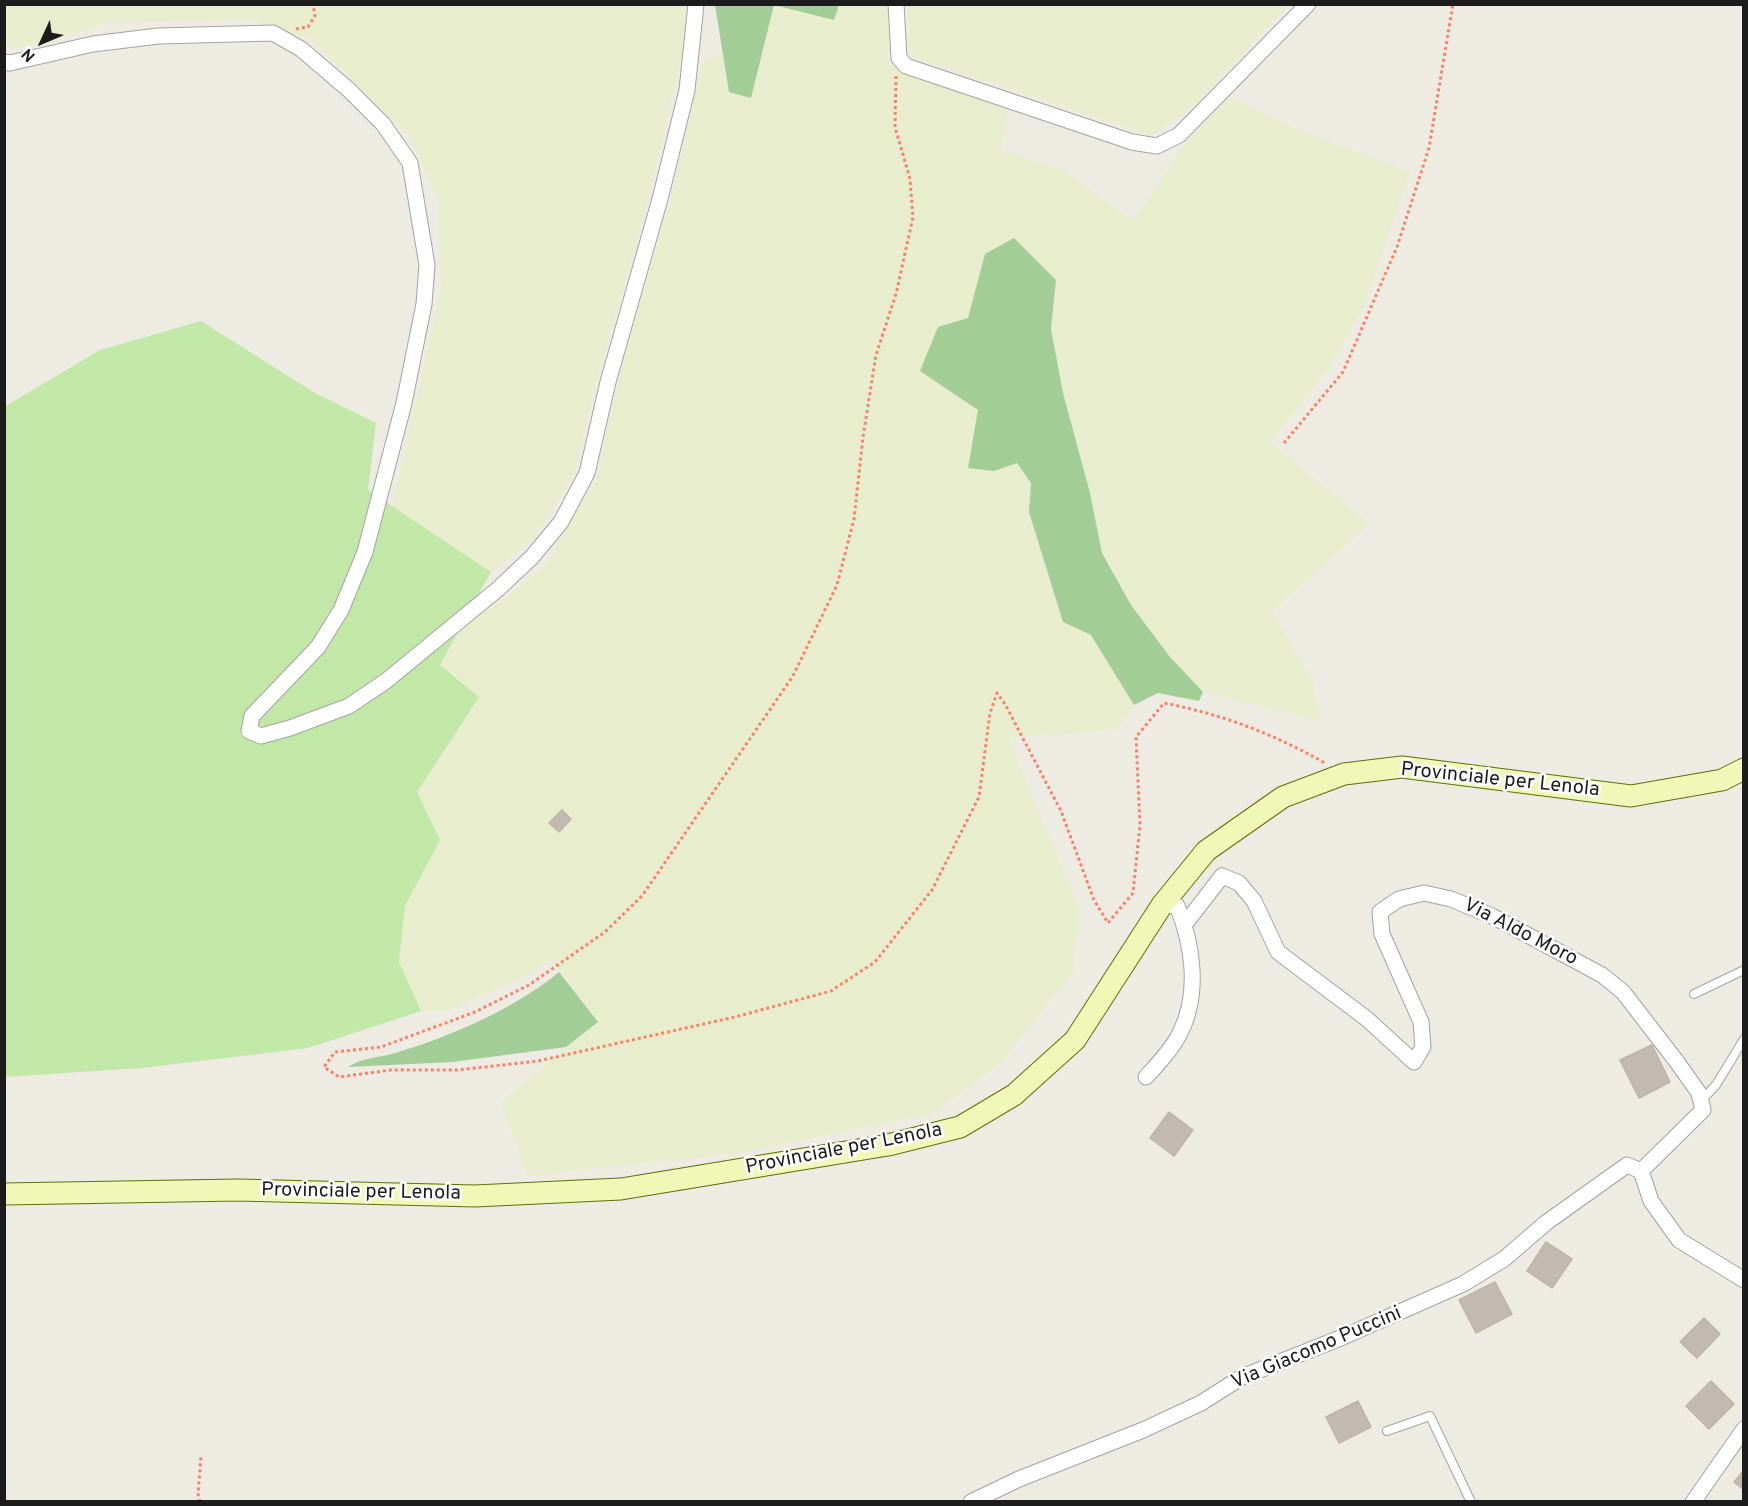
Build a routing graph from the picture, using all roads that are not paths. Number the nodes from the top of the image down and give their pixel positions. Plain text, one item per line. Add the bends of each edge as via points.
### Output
1 (696, 4) edge
2 (896, 4) edge
3 (1308, 4) edge
4 (4, 62) edge
5 (1743, 769) edge
6 (1162, 905) junction
7 (1185, 924) junction
8 (1743, 970) edge
9 (1694, 994) dead end
10 (1743, 1039) edge
11 (1146, 1077) dead end
12 (1701, 1101) junction
13 (1641, 1171) junction
14 (4, 1194) edge
15 (1743, 1280) edge
16 (1743, 1429) edge
17 (1387, 1431) dead end
18 (971, 1502) edge
19 (1471, 1502) edge
20 (1693, 1502) edge

1 - 4 street via 687,90 660,199 587,472 561,522 498,589 386,681 349,706 261,736 249,731 252,716 318,648 341,610 365,552 404,403 424,304 427,265 410,163 383,124 349,90 301,49 273,33 158,36
2 - 3 street via 899,58 906,66 1132,142 1157,146 1179,135
5 - 6 main road, Provinciale per Lenola via 1722,780 1631,796 1402,767 1344,774 1282,797 1206,851
6 - 7 street via 1177,906
6 - 14 main road, Provinciale per Lenola via 1075,1040 1014,1095 960,1127 888,1144 621,1189 475,1196 238,1190
7 - 11 street via 1193,995 1180,1032
7 - 12 street, Via Aldo Moro via 1222,876 1239,883 1254,901 1278,952 1367,1019 1414,1062 1423,1047 1421,1022 1382,934 1380,912 1399,898 1424,893 1450,899 1492,915 1602,975 1623,992 1677,1062
8 - 9 lane
10 - 12 lane via 1716,1085
12 - 13 street via 1703,1110
13 - 15 street via 1651,1200 1679,1240
13 - 18 street, Via Giacomo Puccini via 1627,1165 1504,1258 1463,1284 1242,1377 1201,1403 1143,1430
16 - 20 street
17 - 19 lane via 1430,1416

